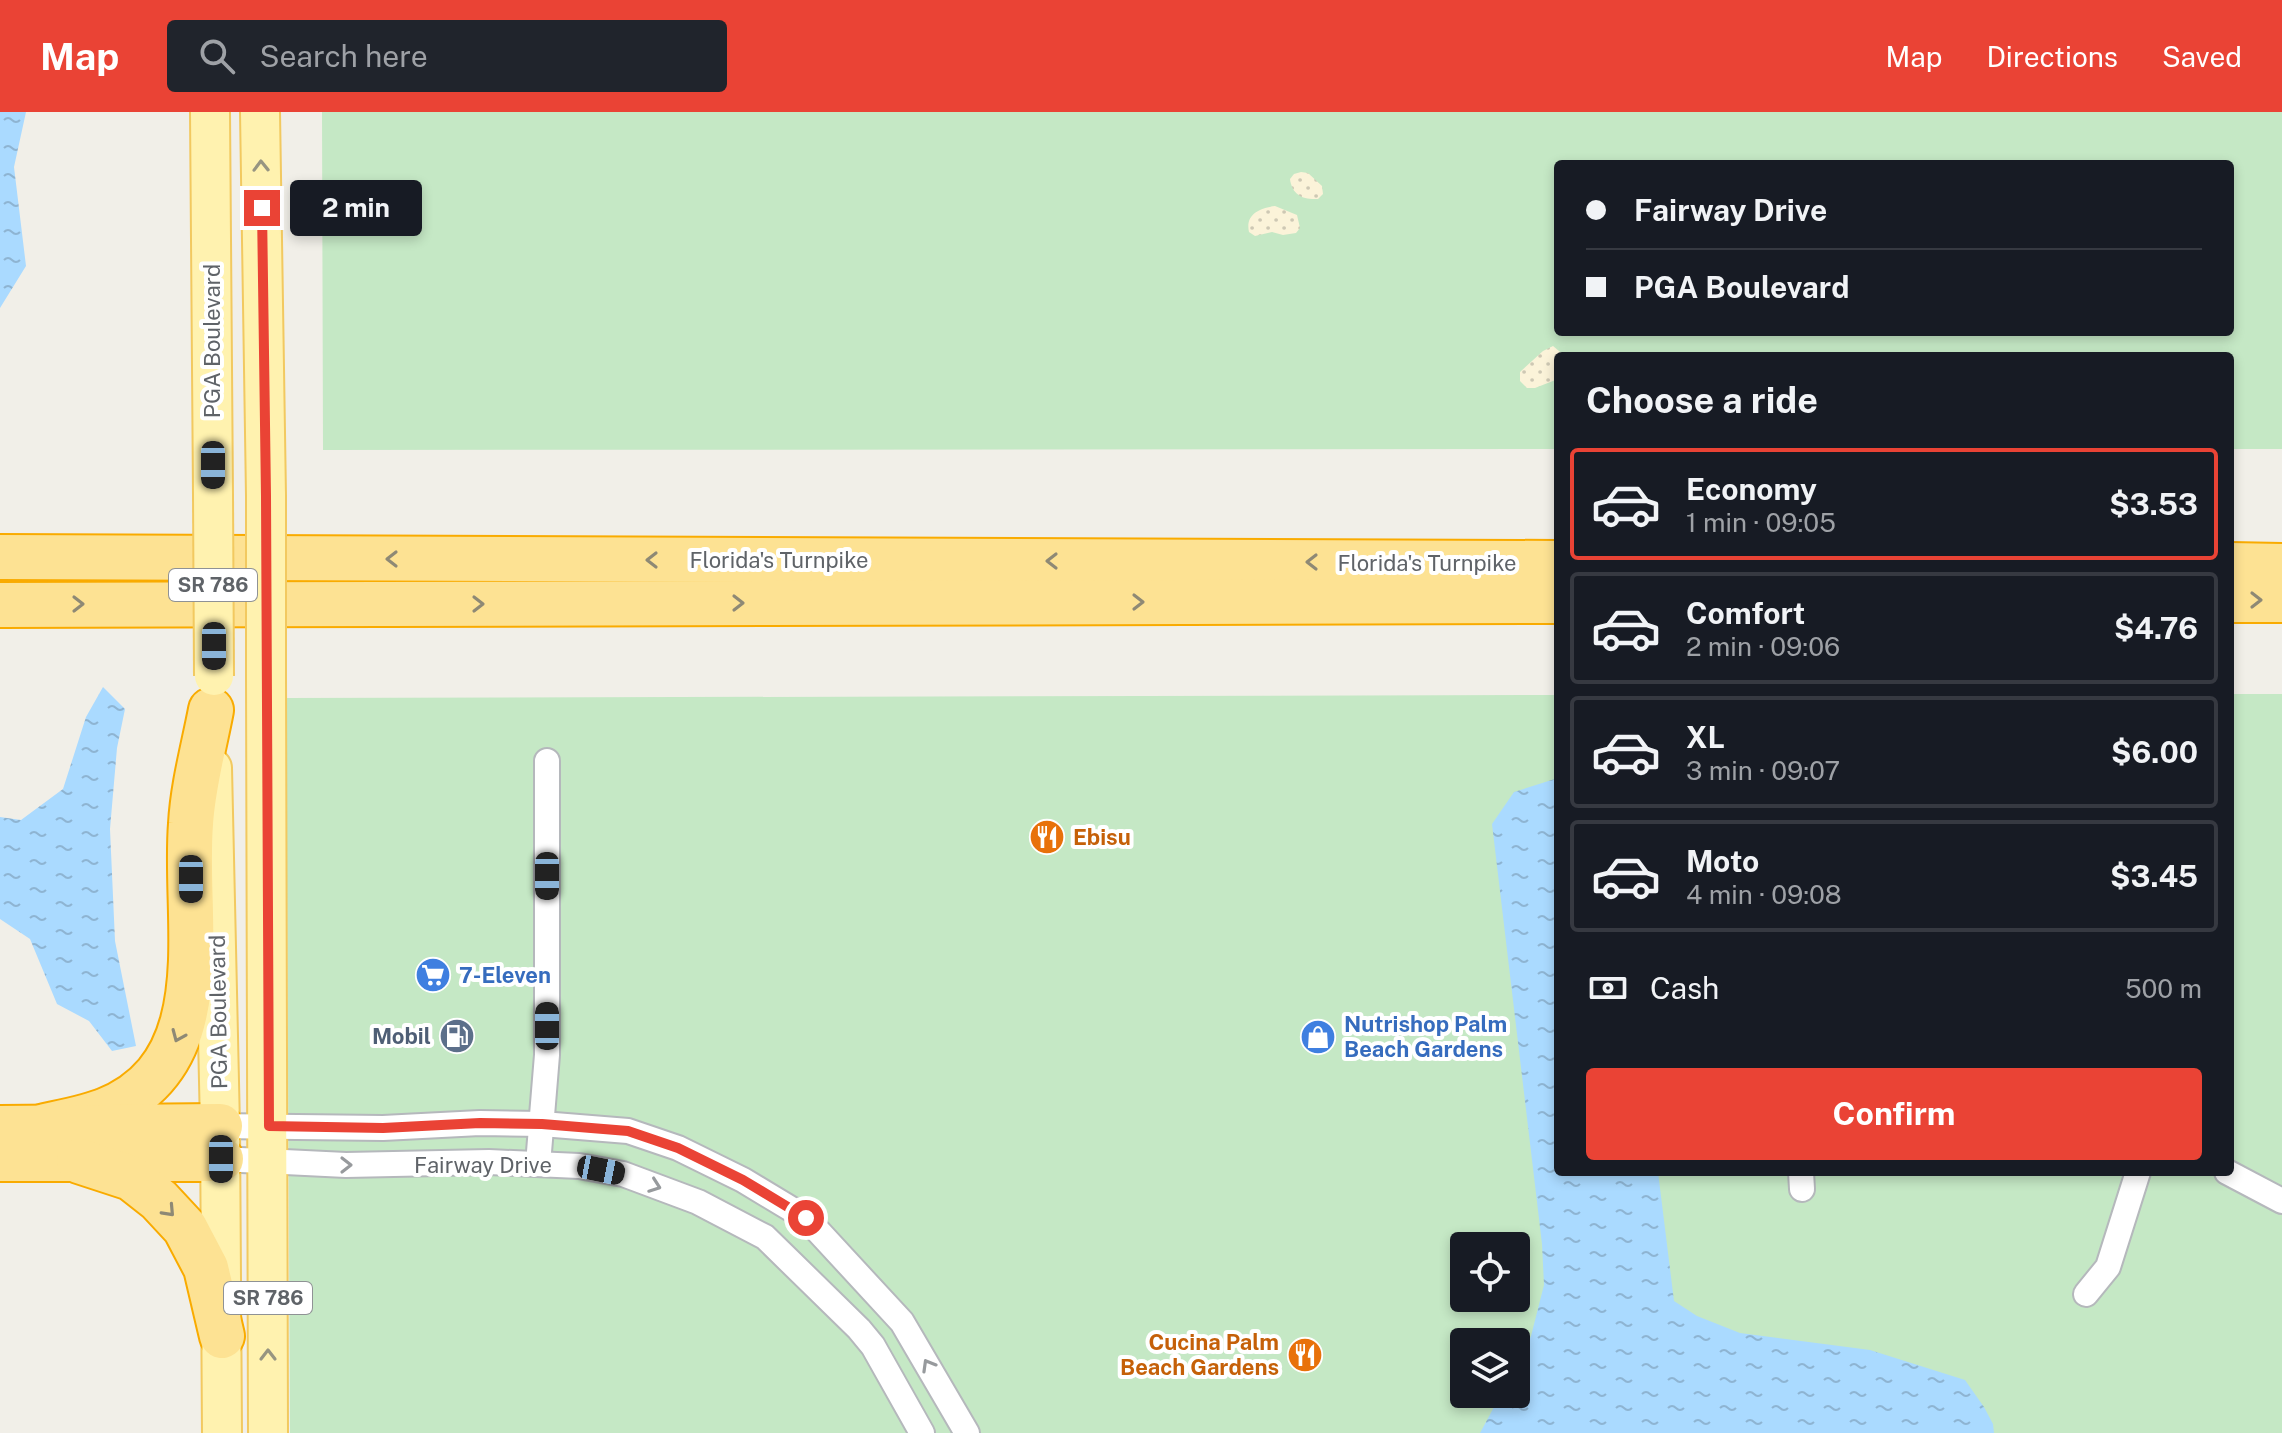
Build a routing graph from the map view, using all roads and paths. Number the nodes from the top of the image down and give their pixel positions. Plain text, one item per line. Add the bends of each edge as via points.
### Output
1 (210, 112) edge
2 (260, 112) edge
3 (0, 557) edge
4 (1554, 563) edge
5 (2234, 565) edge
6 (2282, 566) edge
7 (2234, 600) edge
8 (2282, 600) edge
9 (1554, 601) edge
10 (0, 605) edge
11 (213, 693) junction
12 (547, 761) dead end
13 (542, 1124) junction
14 (45, 1126) junction
15 (0, 1128) edge
16 (220, 1143) junction
17 (268, 1144) junction
18 (0, 1159) edge
19 (79, 1161) junction
20 (538, 1164) junction
21 (2137, 1176) edge
22 (2234, 1176) edge
23 (2282, 1201) edge
24 (2086, 1294) dead end
25 (222, 1336) junction
26 (222, 1433) edge
27 (268, 1433) edge
28 (922, 1433) edge
29 (967, 1433) edge

1 - 11 main road, PGA Boulevard / SR 786, bridge
17 -> 2 main road, SR 786, bridge
4 -> 3 highway, Florida's Turnpike
5 - 6 highway
7 -> 8 highway
10 -> 9 highway, Florida's Turnpike
11 -> 14 highway via 191,823 190,992 180,1033 159,1070 129,1097 106,1110
11 - 16 main road, PGA Boulevard / SR 786
12 - 13 street via 547,1055
13 - 17 street, Fairway Drive via 383,1128
13 - 20 street
29 -> 13 street, Fairway Drive via 902,1322 806,1218 678,1148 628,1131
14 - 15 highway
14 - 16 highway
16 - 17 street, Fairway Drive
16 - 17 street, Fairway Drive
16 - 19 highway
16 - 25 main road, PGA Boulevard / SR 786
17 -> 20 street, Fairway Drive via 346,1165
27 -> 17 main road, SR 786
18 - 19 highway
19 -> 25 highway via 131,1178 185,1228 206,1268
20 -> 28 street, Fairway Drive via 623,1174 698,1202 765,1237 873,1346
21 - 24 street via 2108,1267
22 - 23 street
25 - 26 main road, PGA Boulevard / SR 786

